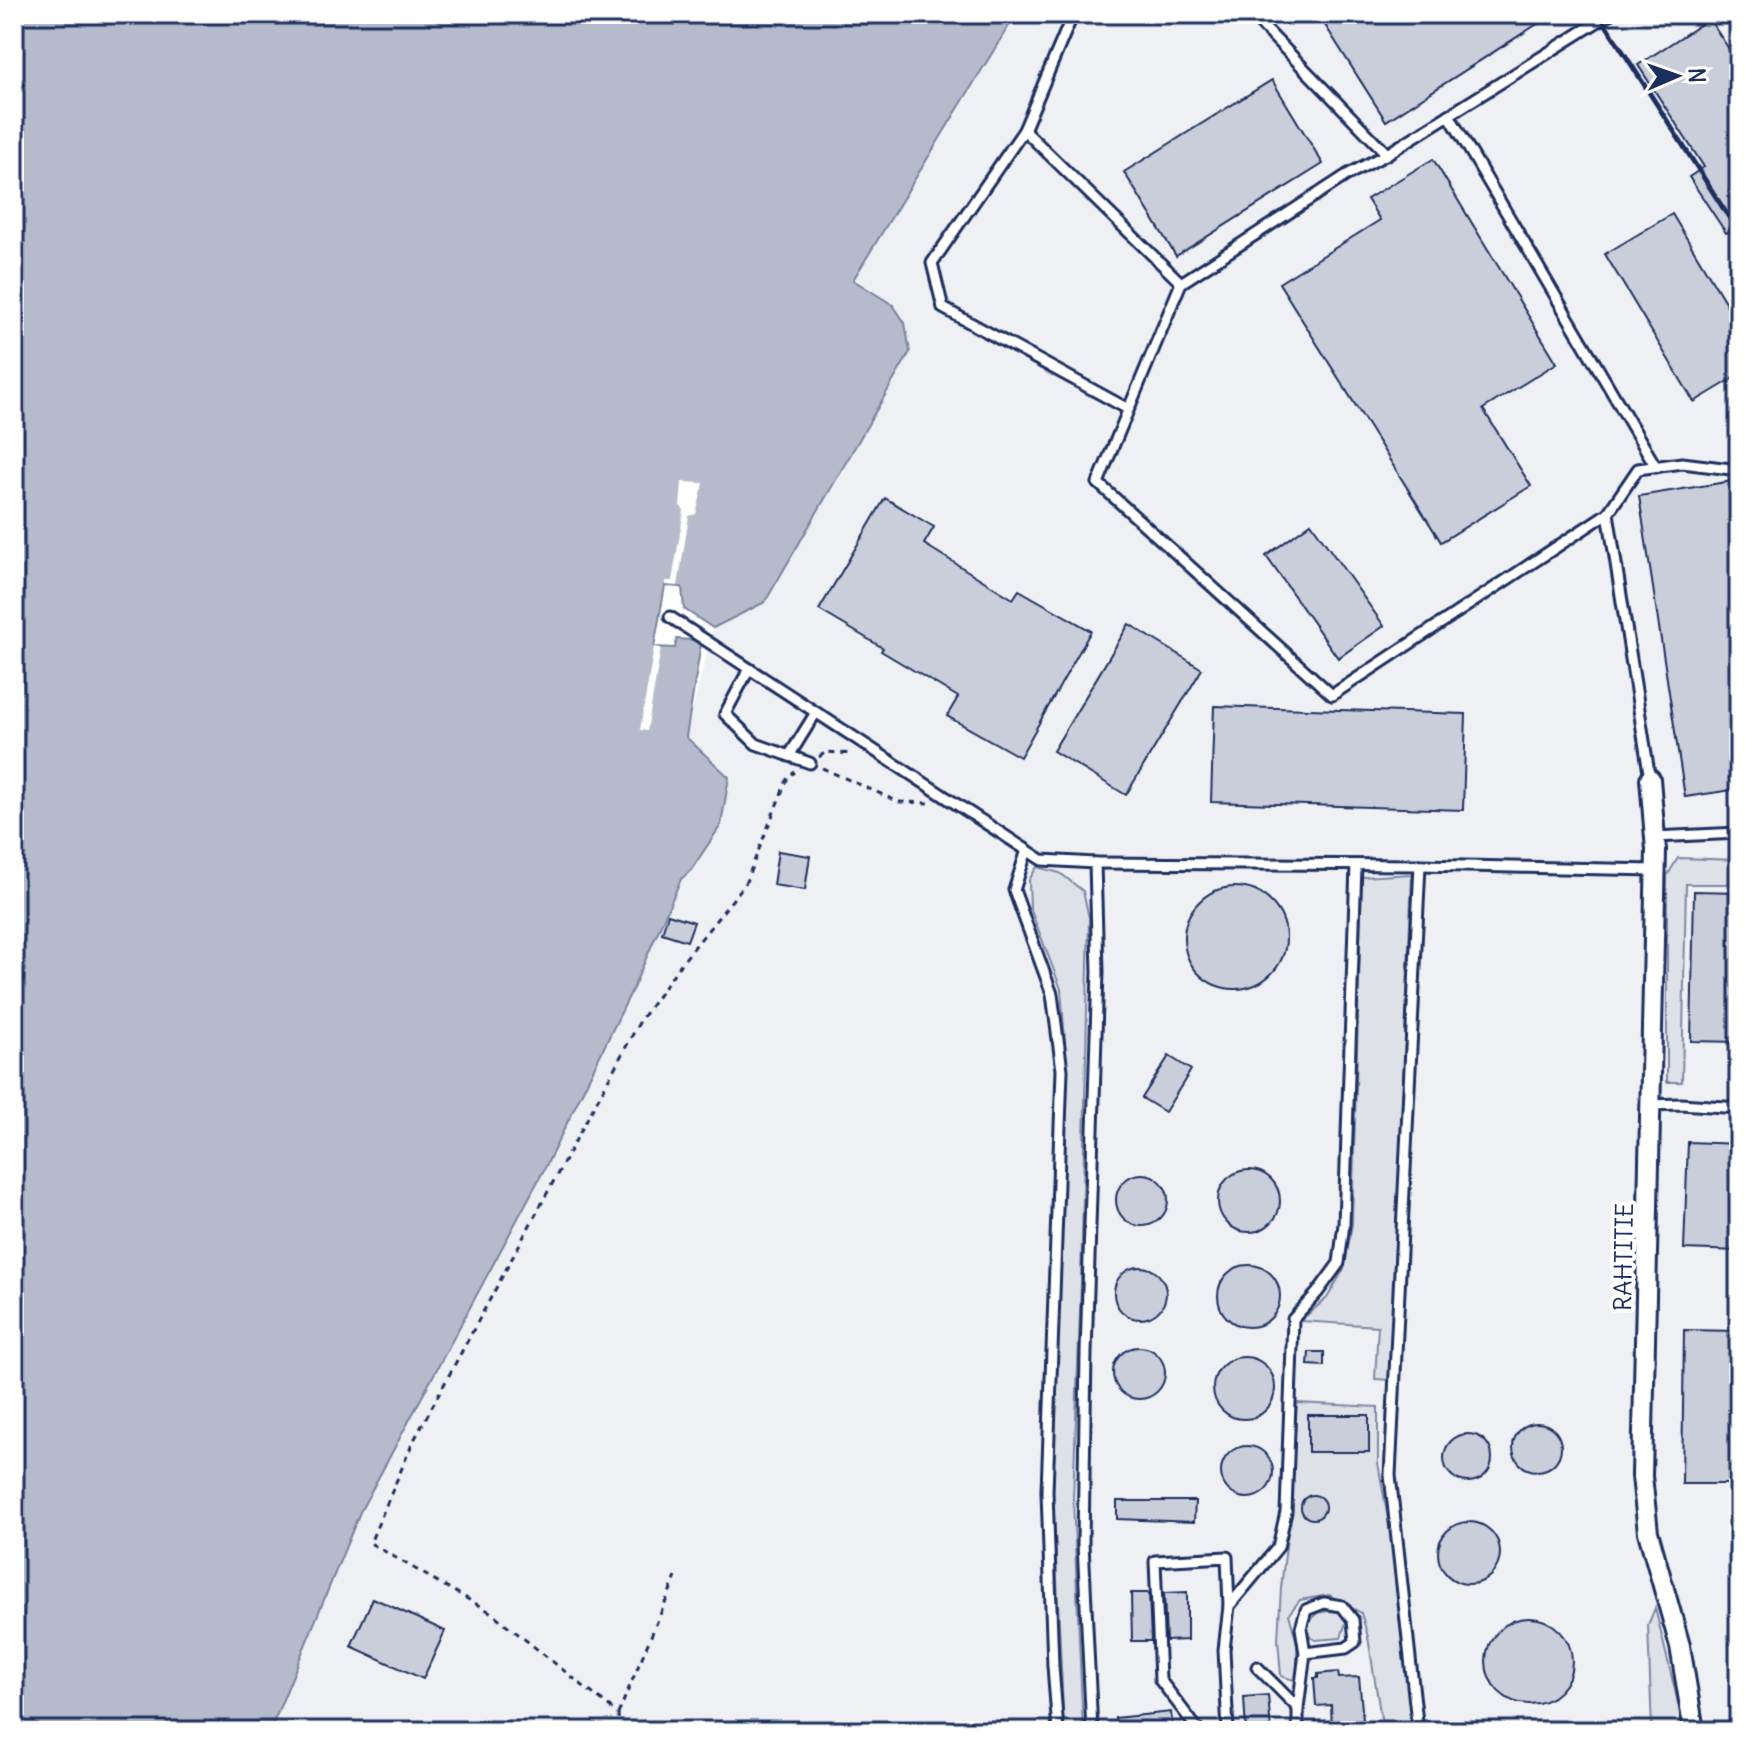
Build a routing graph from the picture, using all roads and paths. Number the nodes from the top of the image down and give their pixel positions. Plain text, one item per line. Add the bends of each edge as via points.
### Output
1 (1073, 14) edge
2 (1251, 14) edge
3 (1610, 14) edge
4 (1731, 14) edge
5 (1739, 22) edge
6 (1449, 115) junction
7 (1024, 130) junction
8 (1387, 154) junction
9 (1181, 283) junction
10 (1128, 409) junction
11 (1656, 467) junction
12 (1739, 470) edge
13 (1608, 513) junction
14 (670, 617) dead end
15 (749, 669) junction
16 (815, 714) junction
17 (879, 755) junction
18 (789, 756) junction
19 (810, 763) junction
20 (1650, 779) joint
21 (955, 804) junction
22 (1739, 833) edge
23 (1655, 837) junction
24 (1027, 850) junction
25 (1095, 863) junction
26 (1356, 865) junction
27 (1420, 865) junction
28 (1655, 870) junction
29 (1650, 1105) junction
30 (1739, 1108) edge
31 (676, 1577) dead end
32 (1229, 1606) junction
33 (1305, 1653) junction
34 (1257, 1667) dead end
35 (1298, 1708) junction
36 (618, 1714) junction
37 (619, 1731) edge
38 (1058, 1731) edge
39 (1092, 1731) edge
40 (1199, 1731) edge
41 (1228, 1731) edge
42 (1298, 1731) edge
43 (1418, 1731) edge
44 (1694, 1731) edge

1 - 7 lane
2 - 8 lane
3 - 6 lane
4 - 5 lane
6 - 8 lane
6 - 11 lane
7 - 9 lane
7 - 10 lane via 932,263 943,308
8 - 9 lane
9 - 10 lane
10 - 13 lane via 1098,483 1332,695
11 - 12 lane via 1682,463
11 - 13 lane via 1638,469
13 - 20 lane
14 - 15 lane
15 - 16 lane
15 - 18 lane via 725,714 756,744
16 - 17 lane
16 - 18 lane
17 - 19 path via 826,752
17 - 21 lane
18 - 19 lane
19 - 21 path via 899,802
19 - 36 path via 788,777 745,884 641,1019 413,1442 370,1543 492,1613
20 - 23 street, RAHTITIE
21 - 24 lane
22 - 23 lane
23 - 28 street, RAHTITIE
24 - 25 lane via 1042,860
24 - 38 lane via 1014,890 1052,994 1062,1070 1047,1491
25 - 26 lane
25 - 39 lane via 1098,972 1083,1543
26 - 27 lane
26 - 32 lane via 1339,1263 1293,1319 1286,1512 1278,1547
27 - 28 lane
27 - 43 lane via 1390,1475
28 - 29 street, RAHTITIE
29 - 30 lane
29 - 44 street, RAHTITIE via 1642,1476 1648,1532 1680,1646
31 - 36 path
32 - 40 lane via 1227,1557 1155,1561 1160,1680
32 - 41 lane via 1224,1650
33 - 33 lane via 1301,1628 1306,1610 1324,1603 1342,1606 1353,1620 1355,1642
33 - 35 lane
34 - 35 lane
35 - 42 lane
36 - 37 path

